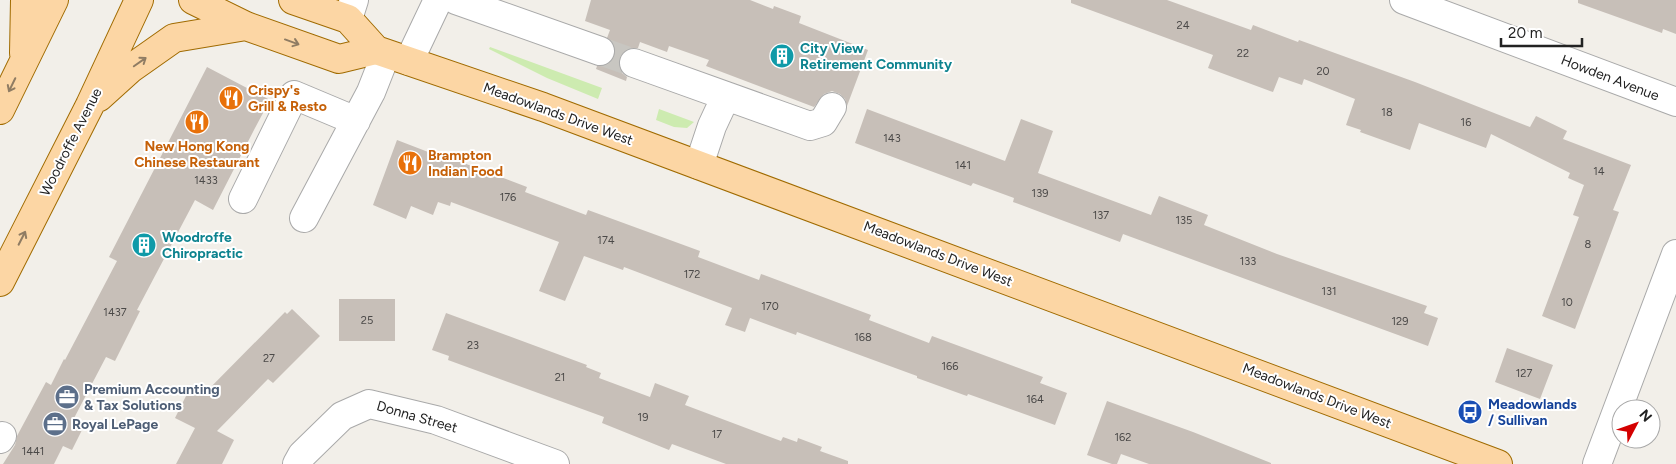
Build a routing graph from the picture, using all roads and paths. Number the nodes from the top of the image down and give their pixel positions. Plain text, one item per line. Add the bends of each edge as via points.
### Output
1 (24, 0) edge
2 (54, 0) edge
3 (139, 0) edge
4 (193, 0) edge
5 (292, 0) edge
6 (438, 0) edge
7 (456, 0) edge
8 (1404, 0) edge
9 (351, 10) edge
10 (246, 26) junction
11 (600, 51) tunnel mouth
12 (390, 55) junction
13 (24, 60) junction
14 (634, 63) tunnel mouth
15 (726, 96) junction
16 (1676, 102) edge
17 (90, 105) junction
18 (832, 107) dead end
19 (0, 110) edge
20 (356, 121) junction
21 (699, 165) junction
22 (243, 199) dead end
23 (304, 218) dead end
24 (1676, 254) edge
25 (0, 282) edge
26 (297, 464) edge
27 (555, 464) edge
28 (1498, 464) edge
29 (1597, 464) edge

1 - 13 main road
2 - 13 main road
3 - 17 main road, Woodroffe Avenue
4 - 10 main road
5 - 9 main road, Meadowlands Drive West
6 - 12 street
7 - 11 street
8 - 16 street, Howden Avenue
9 - 12 main road, Meadowlands Drive West
10 -> 12 main road via 339,59
17 -> 10 main road via 130,69 174,38
12 - 20 street
12 - 21 main road, Meadowlands Drive West
13 -> 19 main road
14 - 15 street
15 - 18 street via 810,126 823,122
15 - 21 street
25 -> 17 main road, Woodroffe Avenue
20 - 22 street via 294,95
20 - 23 street
21 - 28 main road, Meadowlands Drive West
24 - 29 street
26 - 27 street, Donna Street via 302,455 342,416 369,404 436,420

